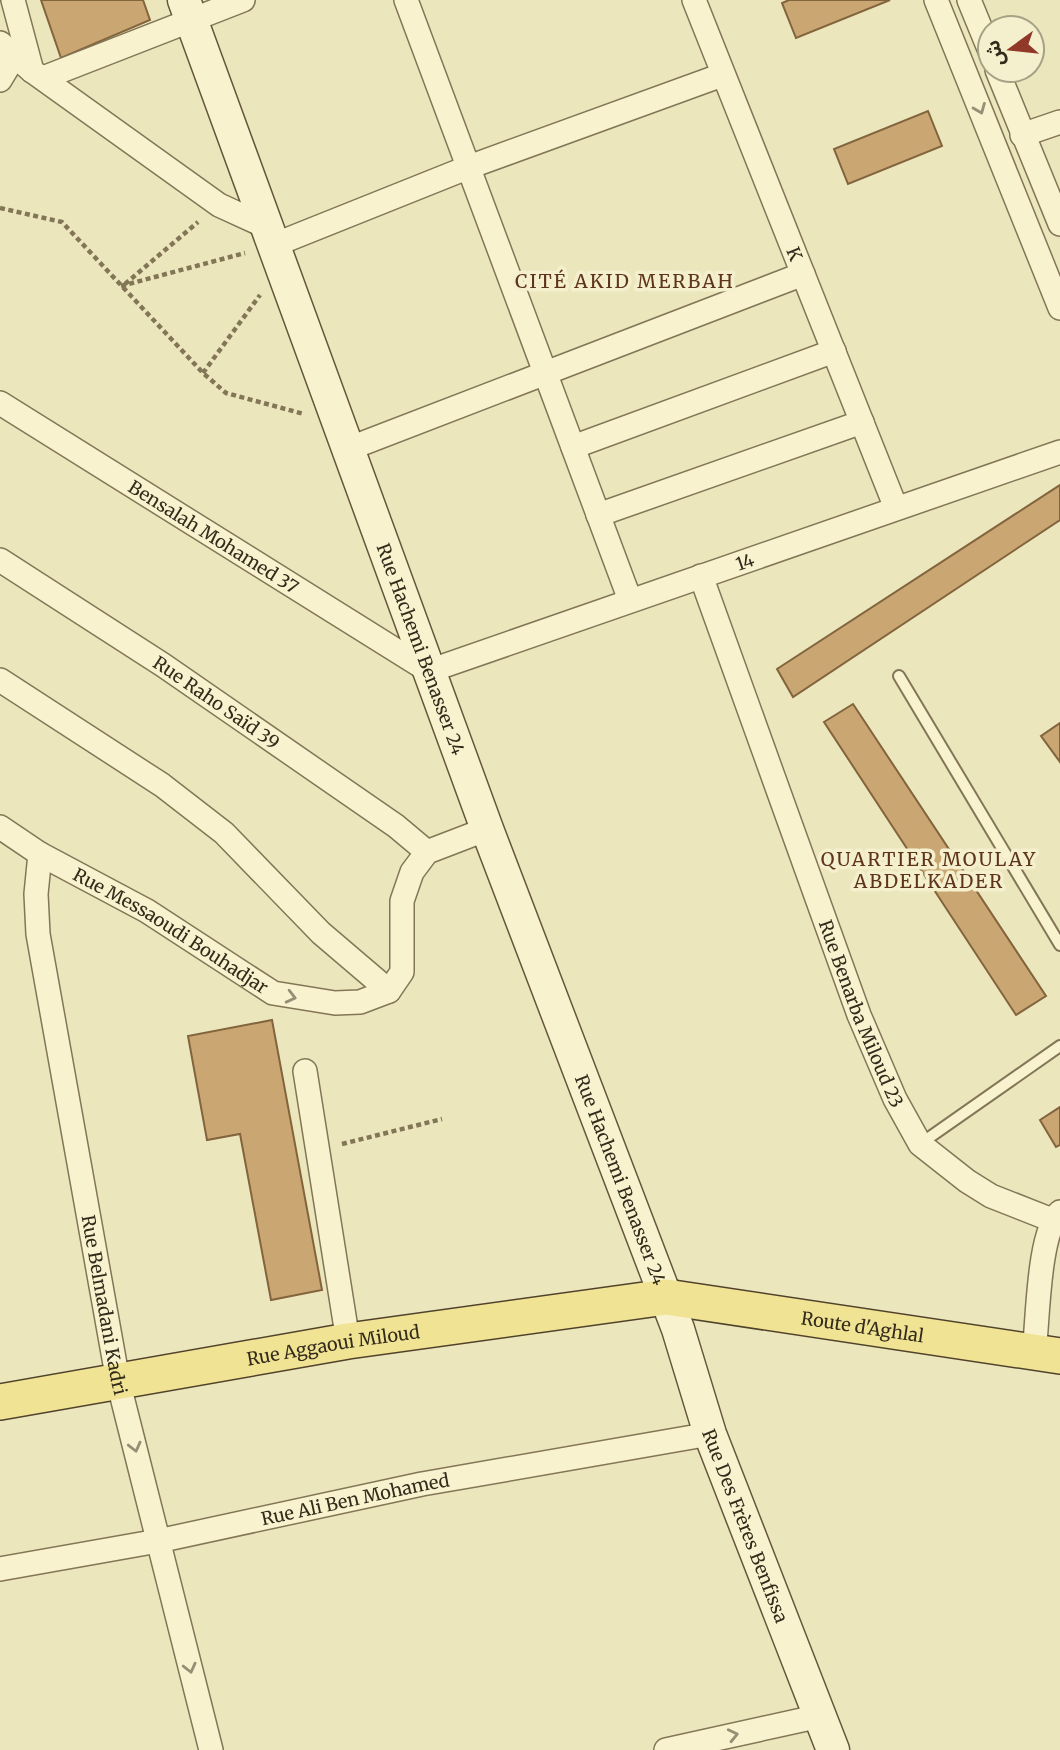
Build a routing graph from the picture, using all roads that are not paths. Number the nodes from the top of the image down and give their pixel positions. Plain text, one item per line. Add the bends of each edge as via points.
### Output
1 (13, 0) edge
2 (243, 0) edge
3 (406, 0) edge
4 (694, 0) edge
5 (936, 0) edge
6 (969, 0) edge
7 (188, 10) edge
8 (976, 17) edge
9 (22, 62) edge
10 (976, 63) edge
11 (964, 68) junction
12 (722, 75) junction
13 (0, 80) edge
14 (1002, 84) edge
15 (1060, 122) edge
16 (1022, 135) junction
17 (469, 167) junction
18 (1060, 224) edge
19 (274, 246) junction
20 (1053, 270) edge
21 (803, 274) junction
22 (1060, 308) edge
23 (834, 351) junction
24 (544, 374) junction
25 (0, 403) edge
26 (862, 422) junction
27 (343, 436) junction
28 (573, 447) junction
29 (1060, 452) edge
30 (896, 508) junction
31 (598, 515) junction
32 (0, 559) edge
33 (701, 576) junction
34 (630, 600) junction
35 (429, 671) junction
36 (899, 676) dead end
37 (0, 680) edge
38 (0, 827) edge
39 (486, 829) junction
40 (428, 852) junction
41 (40, 853) junction
42 (1060, 945) edge
43 (389, 991) junction
44 (1060, 1046) edge
45 (305, 1071) dead end
46 (920, 1144) junction
47 (1056, 1216) edge
48 (666, 1297) junction
49 (348, 1341) junction
50 (1047, 1354) edge
51 (118, 1381) junction
52 (0, 1402) edge
53 (710, 1434) junction
54 (158, 1541) junction
55 (0, 1569) edge
56 (820, 1716) junction
57 (211, 1750) edge
58 (666, 1750) edge
59 (833, 1750) edge

1 - 9 street
2 - 7 street
3 - 17 street
4 - 12 street, K
5 - 11 street
6 - 8 street
7 - 9 street
7 - 19 main road, Rue Hachemi Benasser 24
9 - 13 street
9 - 19 street
10 - 11 street
11 -> 20 street
12 - 17 street
12 - 21 street, K
14 - 16 street
15 - 16 street
16 - 18 street
17 - 19 street
17 - 24 street
19 - 27 main road, Rue Hachemi Benasser 24
20 - 22 street
21 - 23 street, K
21 - 24 street
23 - 26 street, K
23 - 28 street
24 - 27 street
24 - 28 street
25 - 35 street, Bensalah Mohamed 37
26 - 30 street, K
26 - 31 street
27 - 35 main road, Rue Hachemi Benasser 24
28 - 31 street
29 - 30 street, 14
30 - 33 street, 14
31 - 34 street
32 - 40 street, Rue Raho Saïd 39 via 174,673
33 - 34 street, 14
33 - 46 street, Rue Benarba Miloud 23 via 859,1015
34 - 35 street, 14
35 - 39 main road, Rue Hachemi Benasser 24
36 - 42 lane
37 - 43 street via 162,785 224,833 321,933
38 - 41 street, Rue Messaoudi Bouhadjar
39 - 40 street
39 - 48 main road, Rue Hachemi Benasser 24
40 - 43 street via 412,872 402,901 402,972
41 -> 43 street, Rue Messaoudi Bouhadjar via 148,911 273,993 335,1003 360,1002
41 - 51 street, Rue Belmadani Kadri via 38,934
44 - 46 lane
45 - 49 street
46 - 47 street, Rue Benarba Miloud 23 via 991,1196
47 - 50 street
48 - 49 main road, Rue Aggaoui Miloud
48 - 50 main road, Route d'Aghlal
48 - 53 main road, Rue Des Frères Benfissa
49 - 51 main road, Rue Aggaoui Miloud
51 - 52 main road, Rue Aggaoui Miloud
51 -> 54 street, Rue Belmadani Kadri
53 - 54 street, Rue Ali Ben Mohamed via 422,1484
53 - 56 main road, Rue Des Frères Benfissa
54 - 55 street, Rue Ali Ben Mohamed
54 -> 57 street, Rue Belmadani Kadri
58 -> 56 street
56 - 59 main road, Rue Des Frères Benfissa

